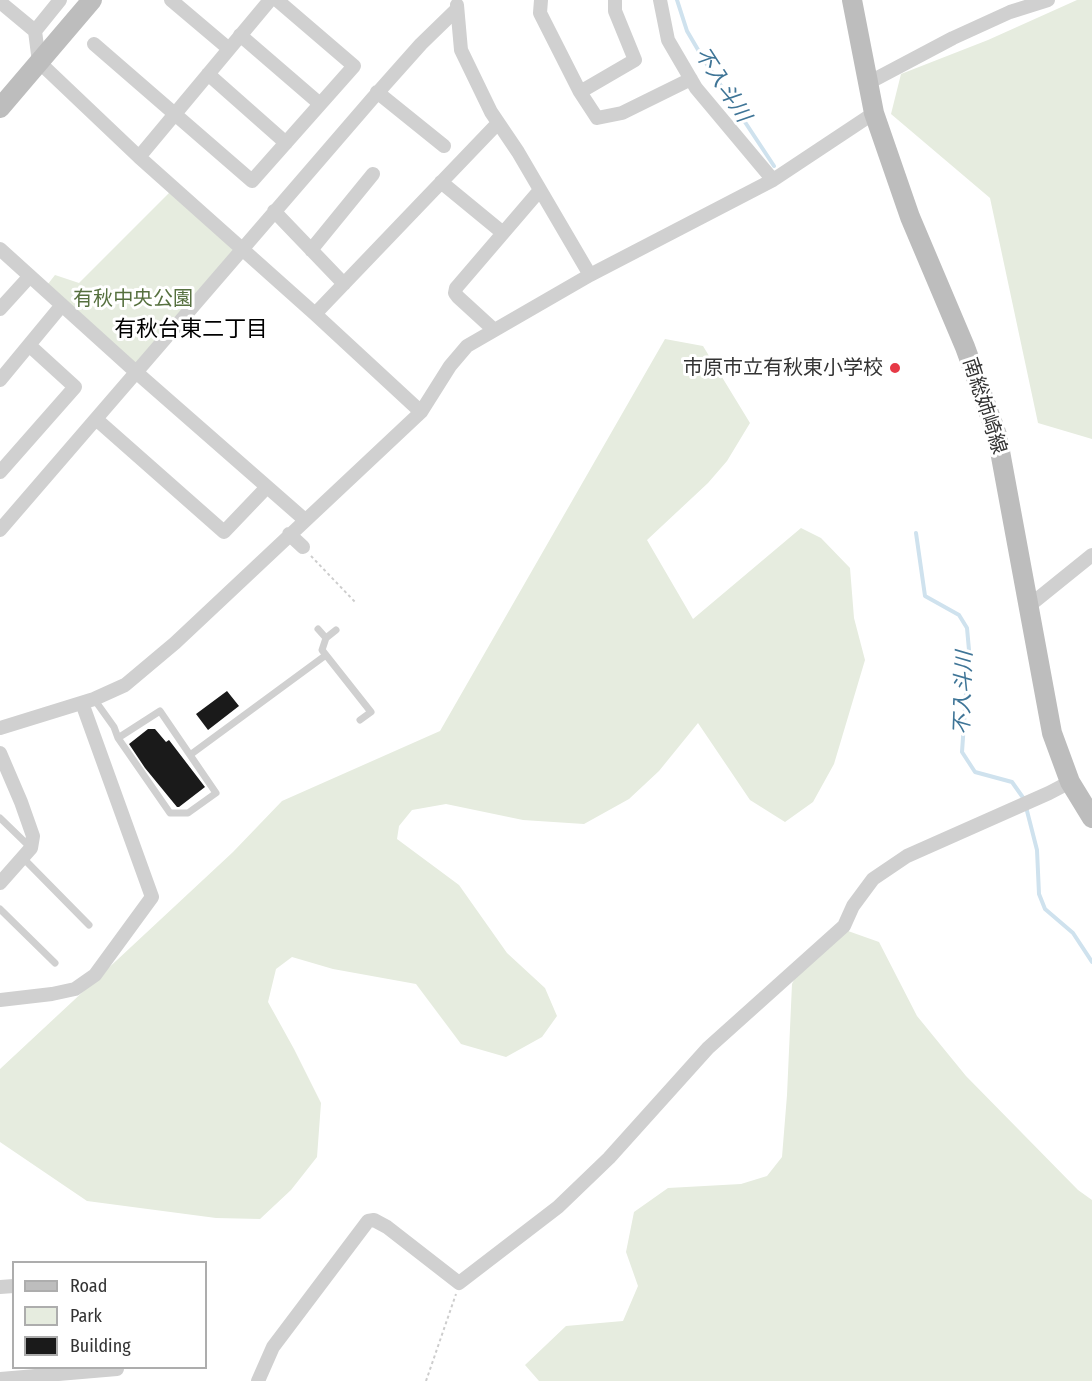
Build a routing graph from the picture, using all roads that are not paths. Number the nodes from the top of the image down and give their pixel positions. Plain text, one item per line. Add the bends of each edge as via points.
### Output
1 (60, 0) edge
2 (92, 0) edge
3 (171, 0) edge
4 (270, 0) edge
5 (277, 0) edge
6 (541, 0) edge
7 (615, 0) edge
8 (660, 0) edge
9 (852, 0) edge
10 (1048, 0) edge
11 (0, 2) edge
12 (457, 5) edge
13 (35, 32) junction
14 (240, 35) junction
15 (94, 44) dead end
16 (229, 49) junction
17 (39, 62) junction
18 (208, 74) junction
19 (691, 79) junction
20 (868, 83) junction
21 (377, 92) junction
22 (580, 92) junction
23 (320, 104) junction
24 (0, 108) edge
25 (175, 113) junction
26 (874, 113) junction
27 (498, 123) junction
28 (286, 143) junction
29 (444, 146) dead end
30 (139, 157) junction
31 (373, 174) dead end
32 (773, 180) junction
33 (441, 182) junction
34 (540, 190) junction
35 (274, 211) junction
36 (503, 233) junction
37 (0, 249) edge
38 (243, 249) junction
39 (311, 250) junction
40 (590, 275) junction
41 (30, 276) junction
42 (344, 284) junction
43 (5, 293) edge
44 (62, 305) junction
45 (0, 309) edge
46 (315, 314) junction
47 (493, 330) junction
48 (30, 346) junction
49 (136, 372) junction
50 (0, 380) edge
51 (420, 412) junction
52 (96, 419) junction
53 (0, 472) edge
54 (267, 487) junction
55 (304, 520) junction
56 (0, 530) edge
57 (289, 534) junction
58 (303, 547) road end
59 (1092, 555) edge
60 (1030, 605) junction
61 (318, 629) dead end
62 (336, 630) dead end
63 (326, 638) junction
64 (326, 655) junction
65 (88, 701) junction
66 (360, 720) dead end
67 (0, 728) edge
68 (118, 738) junction
69 (0, 753) edge
70 (190, 755) junction
71 (1070, 782) junction
72 (0, 818) edge
73 (1092, 818) edge
74 (27, 853) junction
75 (0, 883) edge
76 (0, 909) edge
77 (88, 925) dead end
78 (55, 963) dead end
79 (0, 1000) edge
80 (119, 1372) edge
81 (0, 1379) edge
82 (258, 1381) edge

1 - 13 street
2 - 17 main road
3 - 16 street
4 - 14 street
5 - 23 street via 354,66
6 - 22 street via 540,13
7 - 22 street via 615,12 635,60
8 - 19 street via 668,40
9 - 20 main road, 南総姉崎線
10 - 20 street via 953,38
11 - 13 street
12 - 21 street
12 - 27 street via 461,50
13 - 17 street
14 - 16 street
14 - 23 street
15 - 25 street
16 - 18 street
17 - 24 main road
17 - 30 street
18 - 25 street
18 - 28 street
19 - 22 street via 622,113 597,118
19 - 32 street
20 - 26 main road, 南総姉崎線
21 - 29 street
21 - 35 street
23 - 28 street
25 - 28 street via 252,181
25 - 30 street
26 - 32 street
26 - 60 main road, 南総姉崎線 via 910,217 997,435
27 - 33 street
27 - 34 street
30 - 38 street
31 - 39 street
32 - 40 street
33 - 36 street
33 - 42 street
34 - 36 street
34 - 40 street
35 - 38 street
35 - 39 street
36 - 47 street via 455,293
37 - 41 street
38 - 46 street
38 - 49 street
39 - 42 street
40 - 47 street
41 - 43 street
41 - 44 street
42 - 46 street
43 - 45 street
44 - 48 street
44 - 49 street
46 - 51 street
47 - 51 street via 467,346
48 - 50 street
48 - 53 street via 75,387
49 - 52 street
49 - 54 street
51 - 55 street
52 - 54 street via 224,532
52 - 56 street
54 - 55 street
55 - 57 street
57 - 58 street
57 - 65 street via 125,685
59 - 60 street
60 - 71 main road, 南総姉崎線 via 1052,733
61 - 63 lane
62 - 63 lane
63 - 64 lane via 322,650
64 - 66 lane via 371,712
64 - 70 lane
65 - 67 street
65 - 68 lane via 114,727
65 - 79 street via 152,897 95,975 75,989
68 - 70 lane via 160,711
68 - 70 lane via 170,813 188,813 216,793
69 - 74 street via 33,836
71 - 73 main road, 南総姉崎線
71 - 82 street via 907,856 873,879 844,926 708,1048 609,1158 558,1207 459,1282 387,1227 368,1221 273,1347
72 - 74 lane
74 - 75 street
74 - 77 lane
76 - 78 lane
80 - 81 street

